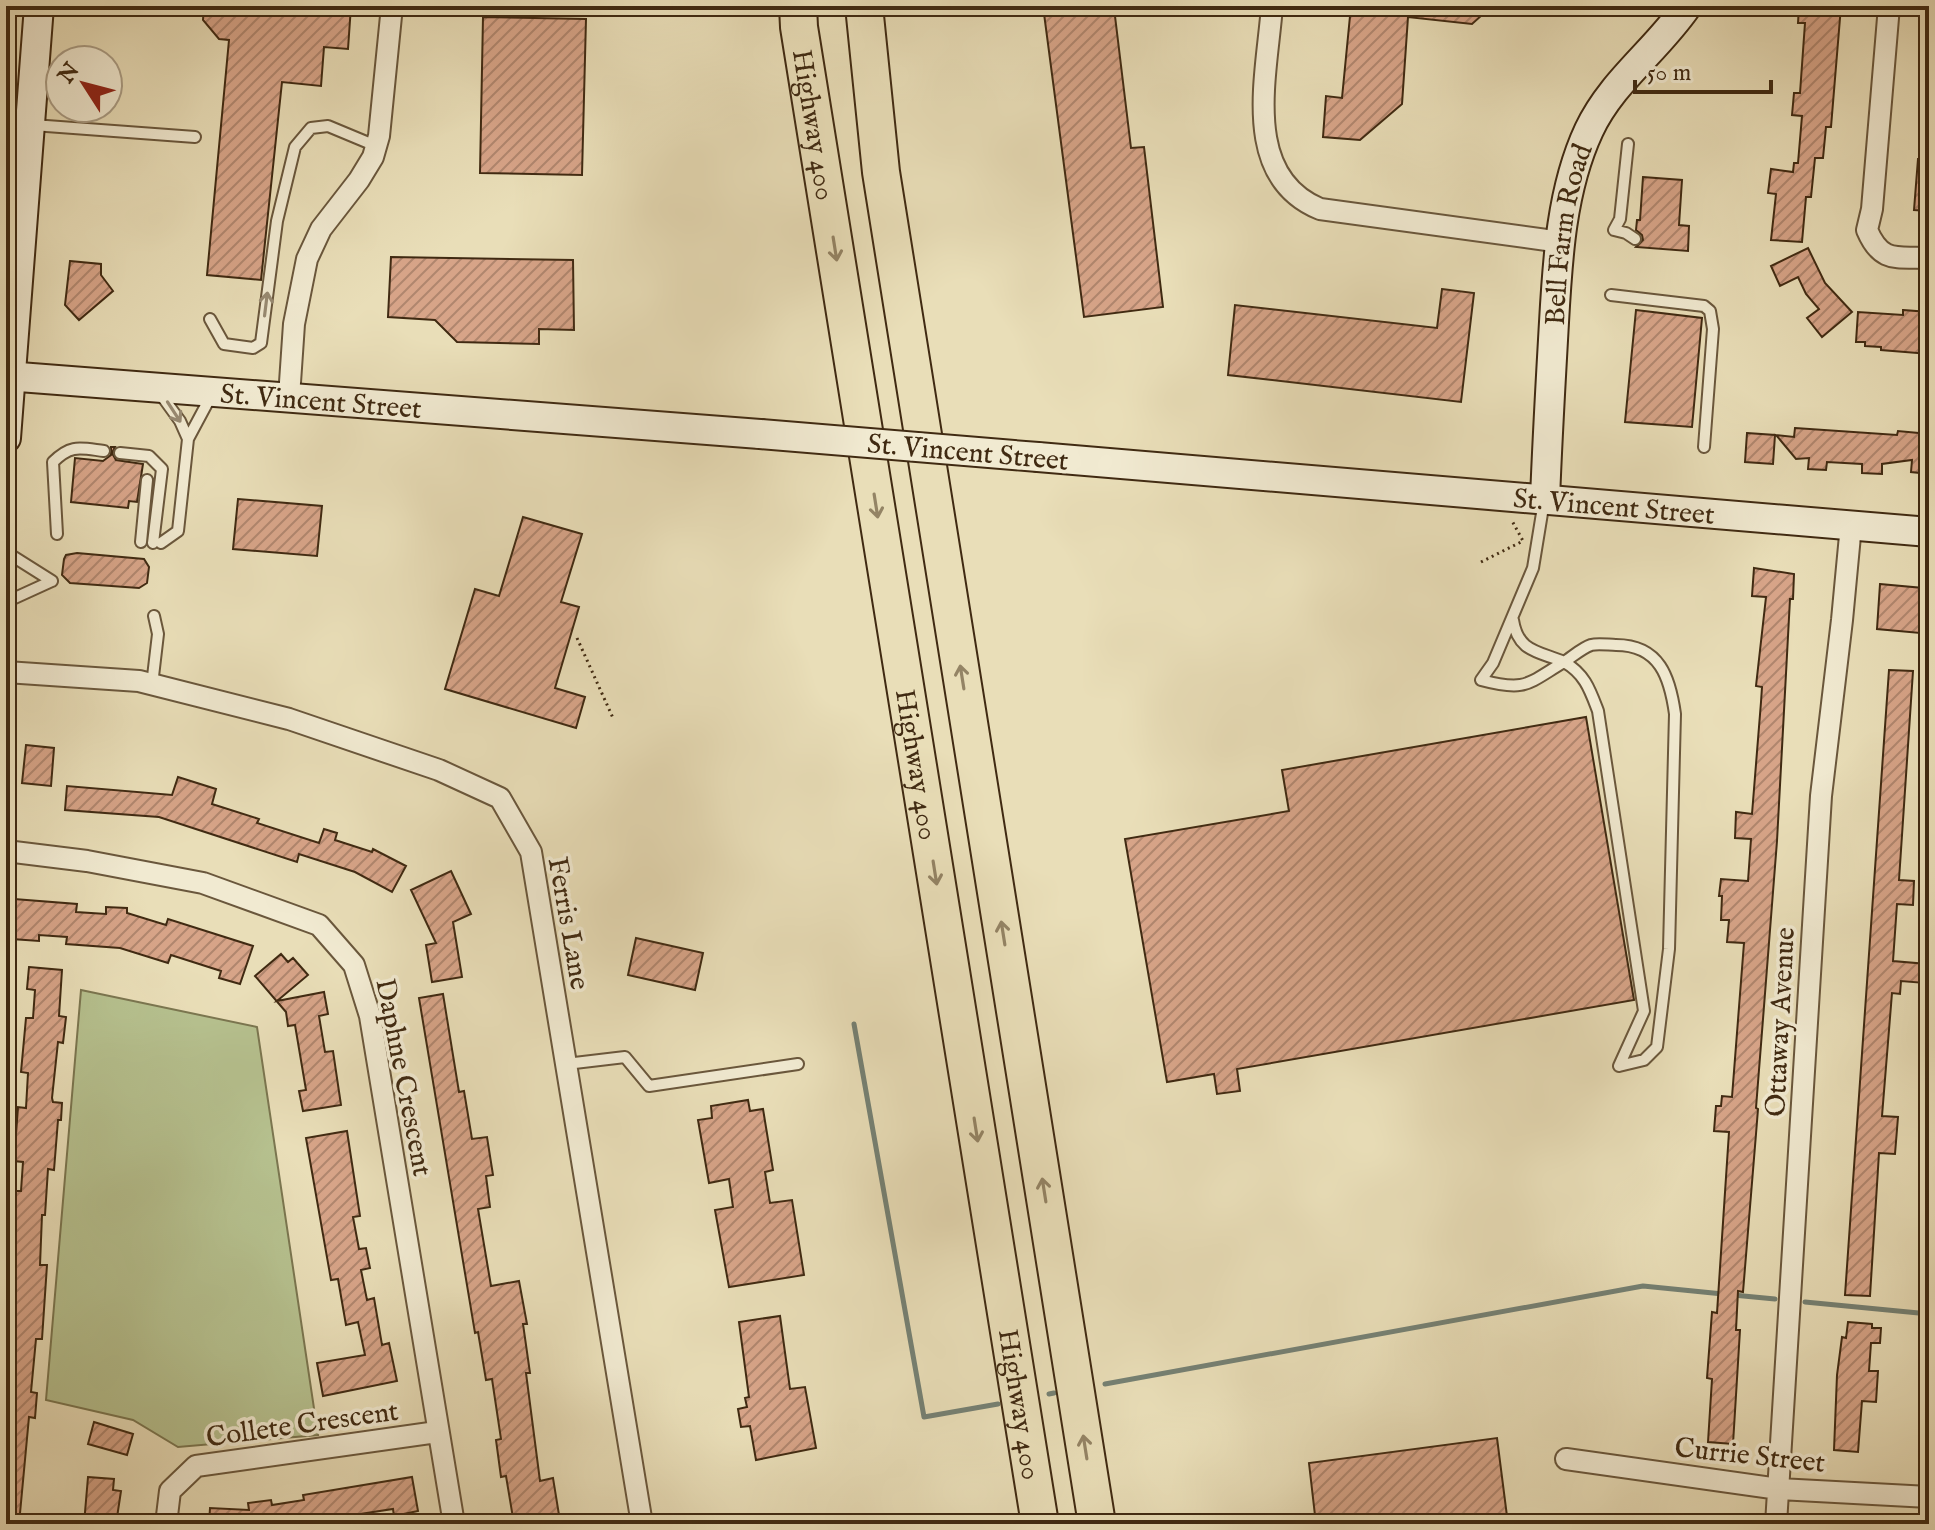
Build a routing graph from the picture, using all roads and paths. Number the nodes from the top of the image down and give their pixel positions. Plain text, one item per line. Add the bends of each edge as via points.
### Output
1 (39, 6) edge
2 (392, 6) edge
3 (798, 6) edge
4 (864, 6) edge
5 (1272, 6) edge
6 (1687, 6) edge
7 (1889, 6) edge
8 (18, 124) edge
9 (195, 137) dead end
10 (1628, 144) dead end
11 (376, 146) junction
12 (1632, 233) dead end
13 (1561, 242) junction
14 (1929, 258) edge
15 (1611, 295) dead end
16 (210, 319) dead end
17 (8, 376) edge
18 (155, 388) junction
19 (213, 393) junction
20 (289, 397) junction
21 (6, 438) edge
22 (188, 439) junction
23 (1704, 447) dead end
24 (104, 451) dead end
25 (120, 453) dead end
26 (147, 480) dead end
27 (1545, 499) junction
28 (1511, 519) dead end
29 (1851, 525) junction
30 (1929, 532) edge
31 (57, 534) dead end
32 (152, 543) junction
33 (6, 552) edge
34 (1481, 562) dead end
35 (6, 602) edge
36 (154, 616) dead end
37 (1512, 618) junction
38 (577, 638) dead end
39 (1564, 662) junction
40 (6, 672) edge
41 (152, 685) junction
42 (613, 718) dead end
43 (6, 851) edge
44 (566, 1064) junction
45 (798, 1064) dead end
46 (437, 1432) junction
47 (1566, 1459) dead end
48 (1779, 1489) junction
49 (1929, 1497) edge
50 (166, 1524) edge
51 (454, 1524) edge
52 (642, 1524) edge
53 (1040, 1524) edge
54 (1097, 1524) edge
55 (1776, 1524) edge

1 - 8 main road
2 - 11 street
3 -> 53 highway, Highway 400
54 -> 4 highway, Highway 400 via 881,172
5 - 13 street via 1264,131 1274,169 1301,201 1320,209
6 - 13 main road, Bell Farm Road via 1606,100 1589,130 1569,191
7 - 14 street via 1867,230 1892,258
8 - 9 lane
8 - 17 main road
10 - 12 lane via 1620,219 1614,230
16 -> 11 lane via 224,344 253,348 261,343 277,221 295,147 311,128 328,126
11 - 20 street via 307,259 294,324
13 - 27 main road, Bell Farm Road
15 - 23 lane via 1710,311
17 - 18 main road, St. Vincent Street
17 - 21 main road
18 - 19 main road, St. Vincent Street
18 -> 22 lane
19 - 20 main road, St. Vincent Street
19 - 22 lane
20 - 27 main road, St. Vincent Street, bridge
22 - 32 lane via 178,531
24 - 31 lane via 76,448 53,462
25 - 32 lane via 149,456 162,469
26 - 32 lane
27 - 29 main road, St. Vincent Street
27 - 37 lane via 1533,568
28 - 34 path via 1523,541
29 - 30 main road, St. Vincent Street
29 - 48 street, Ottaway Avenue via 1821,796
33 - 35 lane via 52,581
36 - 41 lane via 158,634
37 - 39 lane via 1524,648
37 - 39 lane via 1481,680 1529,685
38 - 42 path
39 - 39 lane via 1589,685 1598,711 1642,987 1644,1011 1619,1066 1644,1060 1657,1047 1669,949 1673,701 1662,666 1646,652 1625,645 1591,645
40 - 41 street, Ferris Lane
41 - 44 street, Ferris Lane via 289,719 439,770 500,798 531,852
43 - 46 street, Daphne Crescent via 203,883 319,925 354,965 370,1016
44 - 45 lane via 625,1057 649,1086
44 - 52 street, Ferris Lane
46 - 50 street, Collete Crescent via 196,1466 170,1491
46 - 51 street, Daphne Crescent
47 - 48 street, Currie Street
48 - 49 street, Currie Street
48 - 55 street, Ottaway Avenue

